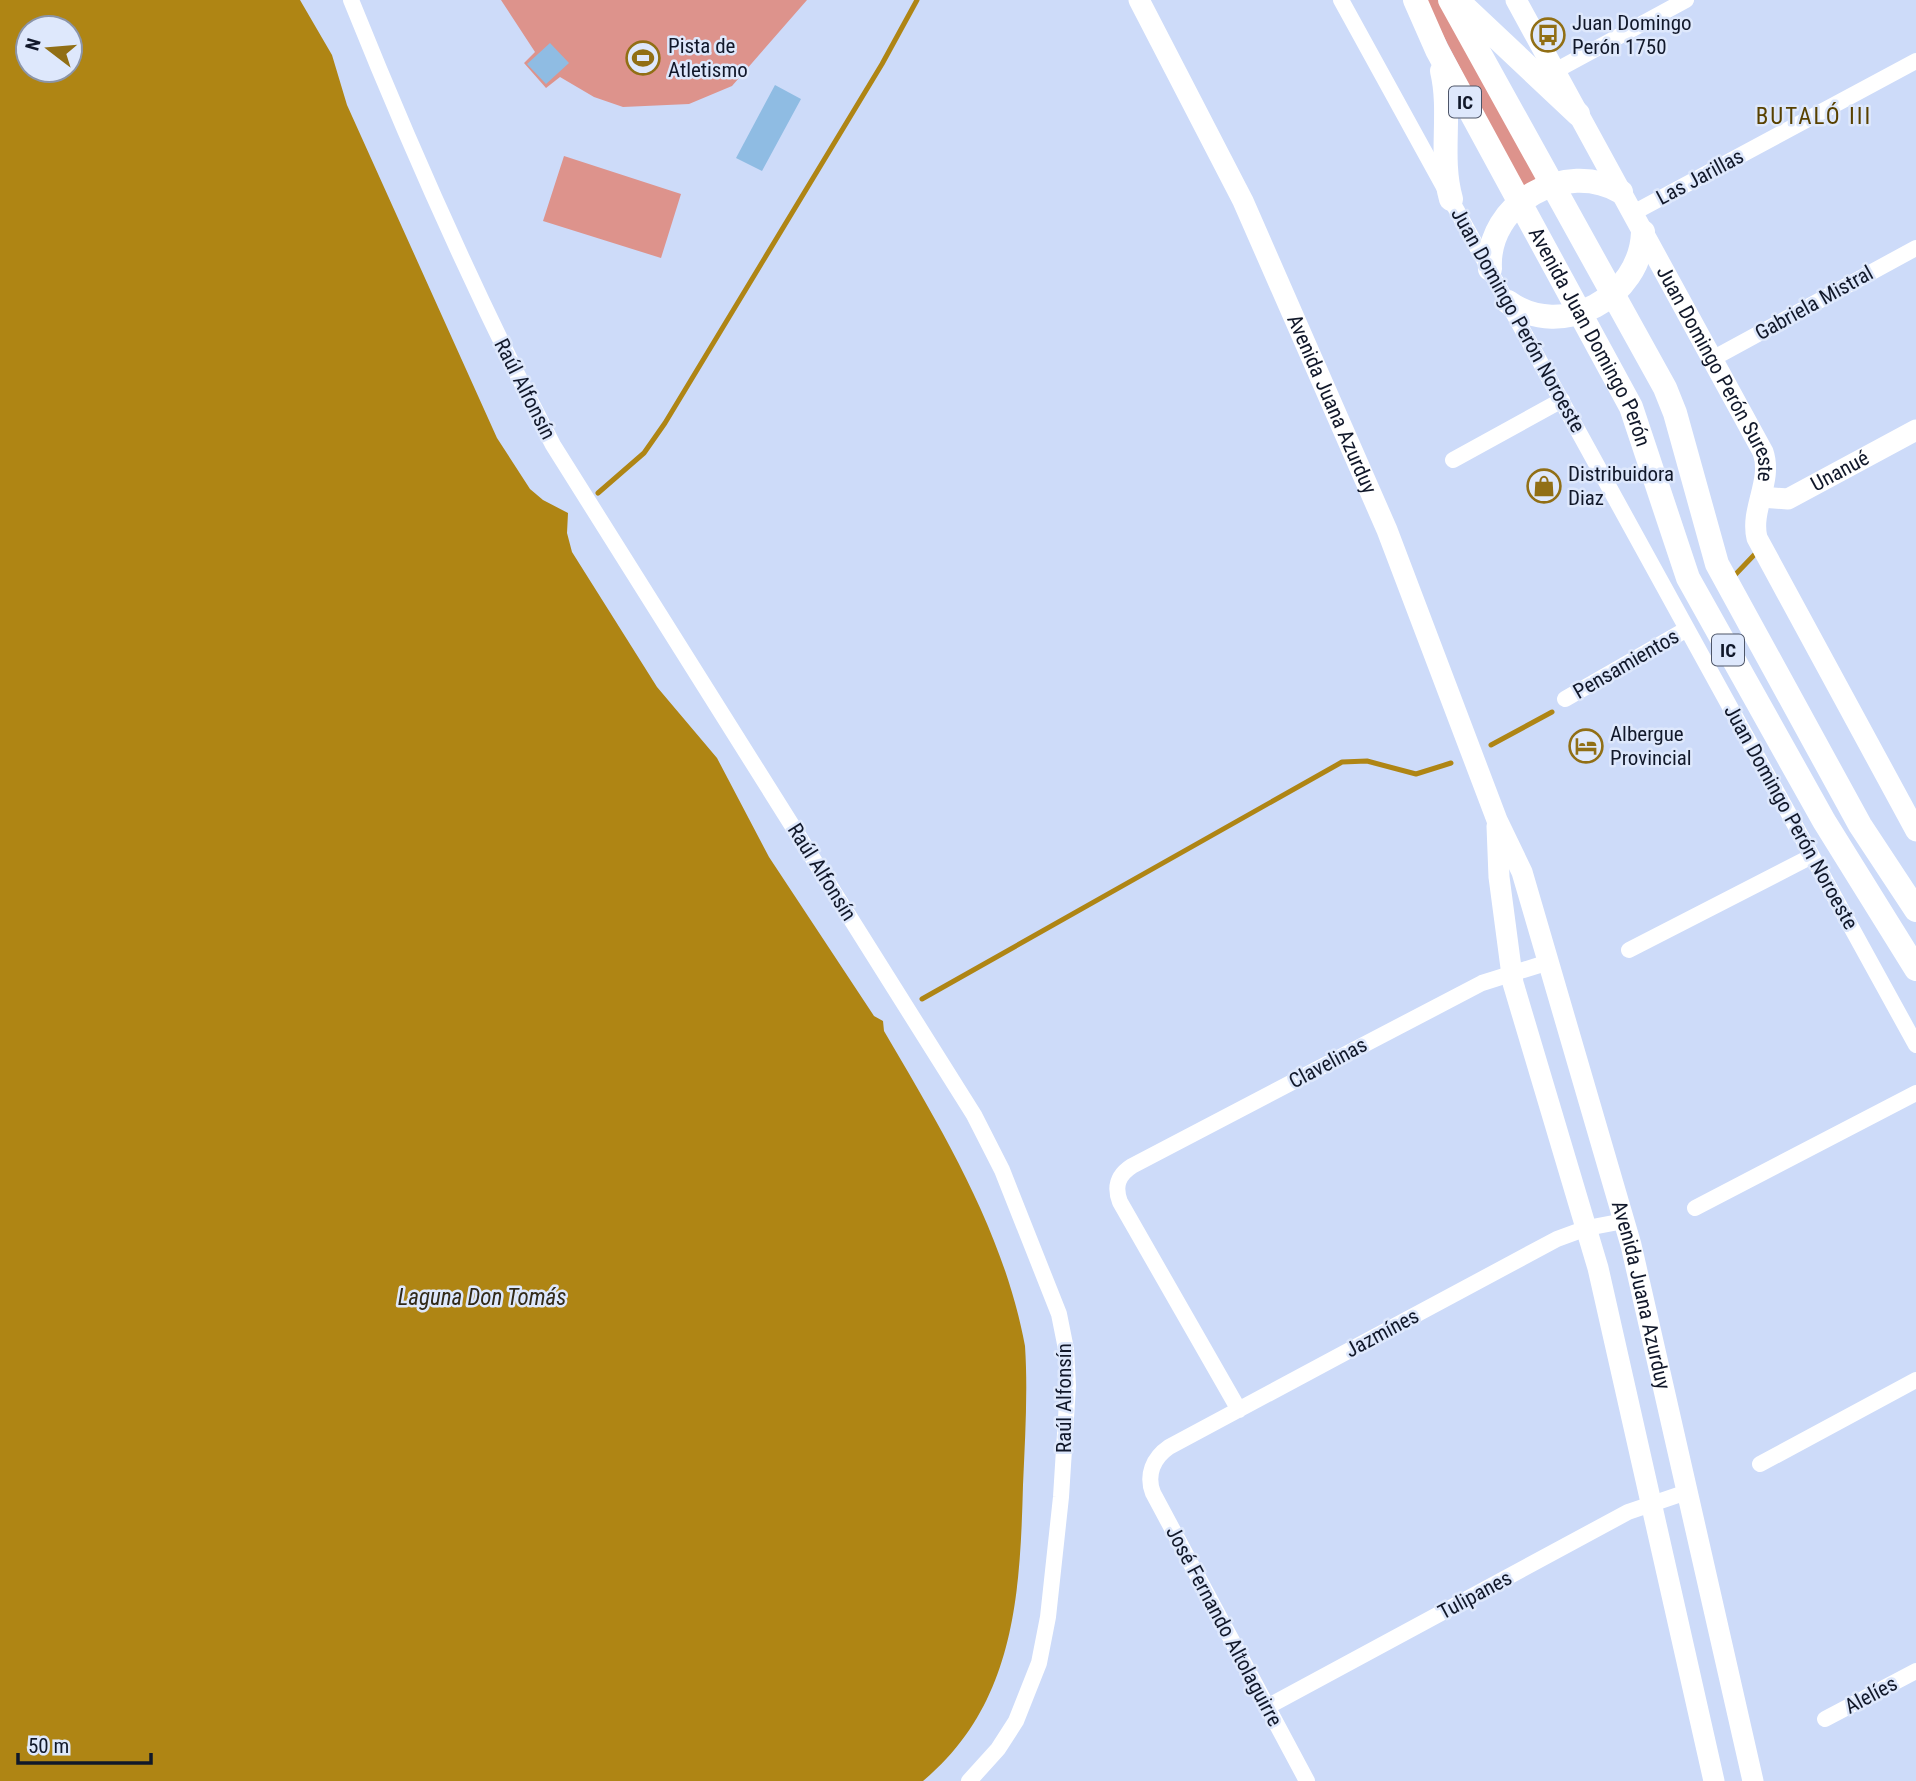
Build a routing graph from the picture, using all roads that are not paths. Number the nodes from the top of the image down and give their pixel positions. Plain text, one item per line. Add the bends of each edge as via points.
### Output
1 (351, 0) edge
2 (1139, 0) edge
3 (1341, 0) edge
4 (1415, 0) edge
5 (1450, 0) edge
6 (1457, 0) edge
7 (1516, 0) edge
8 (1686, 0) edge
9 (1437, 50) junction
10 (1916, 61) edge
11 (1555, 71) junction
12 (1578, 114) junction
13 (1552, 186) junction
14 (1451, 199) junction
15 (1520, 202) junction
16 (1632, 212) junction
17 (1916, 248) edge
18 (1490, 269) junction
19 (1612, 293) junction
20 (1508, 302) junction
21 (1580, 313) junction
22 (1712, 359) junction
23 (1562, 400) junction
24 (1916, 430) edge
25 (1452, 460) dead end
26 (1761, 497) junction
27 (1687, 629) junction
28 (1565, 699) dead end
29 (1497, 820) junction
30 (1914, 822) edge
31 (1812, 856) junction
32 (1916, 909) edge
33 (1629, 950) dead end
34 (1549, 962) junction
35 (1916, 969) edge
36 (1511, 973) junction
37 (1916, 1045) edge
38 (1916, 1093) edge
39 (1695, 1208) dead end
40 (1624, 1221) junction
41 (1587, 1228) junction
42 (1916, 1380) edge
43 (1239, 1410) junction
44 (1760, 1464) dead end
45 (1152, 1468) joint
46 (1687, 1492) junction
47 (1651, 1503) junction
48 (1916, 1671) edge
49 (1268, 1707) junction
50 (1825, 1719) dead end
51 (969, 1781) edge
52 (1307, 1781) edge
53 (1714, 1781) edge
54 (1753, 1781) edge

1 - 51 street, Raúl Alfonsín via 410,146 553,445 974,1115 1002,1171 1059,1314 1068,1362 1068,1399 1046,1633 1035,1679 1020,1714 998,1749
2 - 29 street, Avenida Juana Azurduy via 1243,201 1379,512
3 - 14 street, Juan Domingo Perón Noroeste
4 - 9 main road, Avenida Juan Domingo Perón / IC
5 - 13 main road, Avenida Juan Domingo Perón / IC
6 - 12 main road
7 - 11 street, Juan Domingo Perón Sureste
8 - 11 street
9 - 14 main road via 1446,88 1446,175
9 - 15 main road, Avenida Juan Domingo Perón / IC
10 - 16 street, Las Jarillas
11 - 12 street, Juan Domingo Perón Sureste
12 - 16 street, Juan Domingo Perón Sureste
13 - 15 main road
13 - 16 main road via 1587,180
13 - 19 main road, Avenida Juan Domingo Perón / IC
14 - 18 street, Juan Domingo Perón Noroeste
15 - 18 main road via 1499,226
15 - 21 main road, Avenida Juan Domingo Perón / IC
16 - 19 main road via 1635,268
16 - 22 street, Juan Domingo Perón Sureste
17 - 22 street, Gabriela Mistral
18 - 20 street, Juan Domingo Perón Noroeste
19 - 21 main road
19 - 32 main road, Avenida Juan Domingo Perón / IC via 1670,400 1717,564 1860,825
20 - 21 main road via 1548,317
20 - 23 street, Juan Domingo Perón Noroeste
21 - 35 main road, Avenida Juan Domingo Perón / IC via 1634,414 1688,578 1824,821
22 - 26 street, Juan Domingo Perón Sureste via 1764,456
23 - 25 street
23 - 27 street, Juan Domingo Perón Noroeste
24 - 26 street, Unanué via 1788,499
26 - 30 street, Juan Domingo Perón Sureste via 1757,538
27 - 28 street, Pensamientos
27 - 31 street, Juan Domingo Perón Noroeste
29 - 34 street, Avenida Juana Azurduy via 1522,872
29 - 36 street, Avenida Juana Azurduy
31 - 33 street
31 - 37 street, Juan Domingo Perón Noroeste
34 - 36 street, Clavelinas
34 - 40 street, Avenida Juana Azurduy
36 - 41 street, Avenida Juana Azurduy
36 - 43 street, Clavelinas via 1474,987 1132,1166 1117,1182 1120,1202
38 - 39 street
40 - 41 street, Jazmínes
40 - 46 street, Avenida Juana Azurduy
41 - 43 street, Jazmínes via 1557,1238
41 - 47 street, Avenida Juana Azurduy
42 - 44 street
43 - 45 street, Jazmínes via 1169,1447
45 - 49 street, José Fernando Altolaguirre via 1153,1493
46 - 47 street, Tulipanes
46 - 54 street, Avenida Juana Azurduy
47 - 49 street, Tulipanes
47 - 53 street, Avenida Juana Azurduy
48 - 50 street, Alelíes
49 - 52 street, José Fernando Altolaguirre

